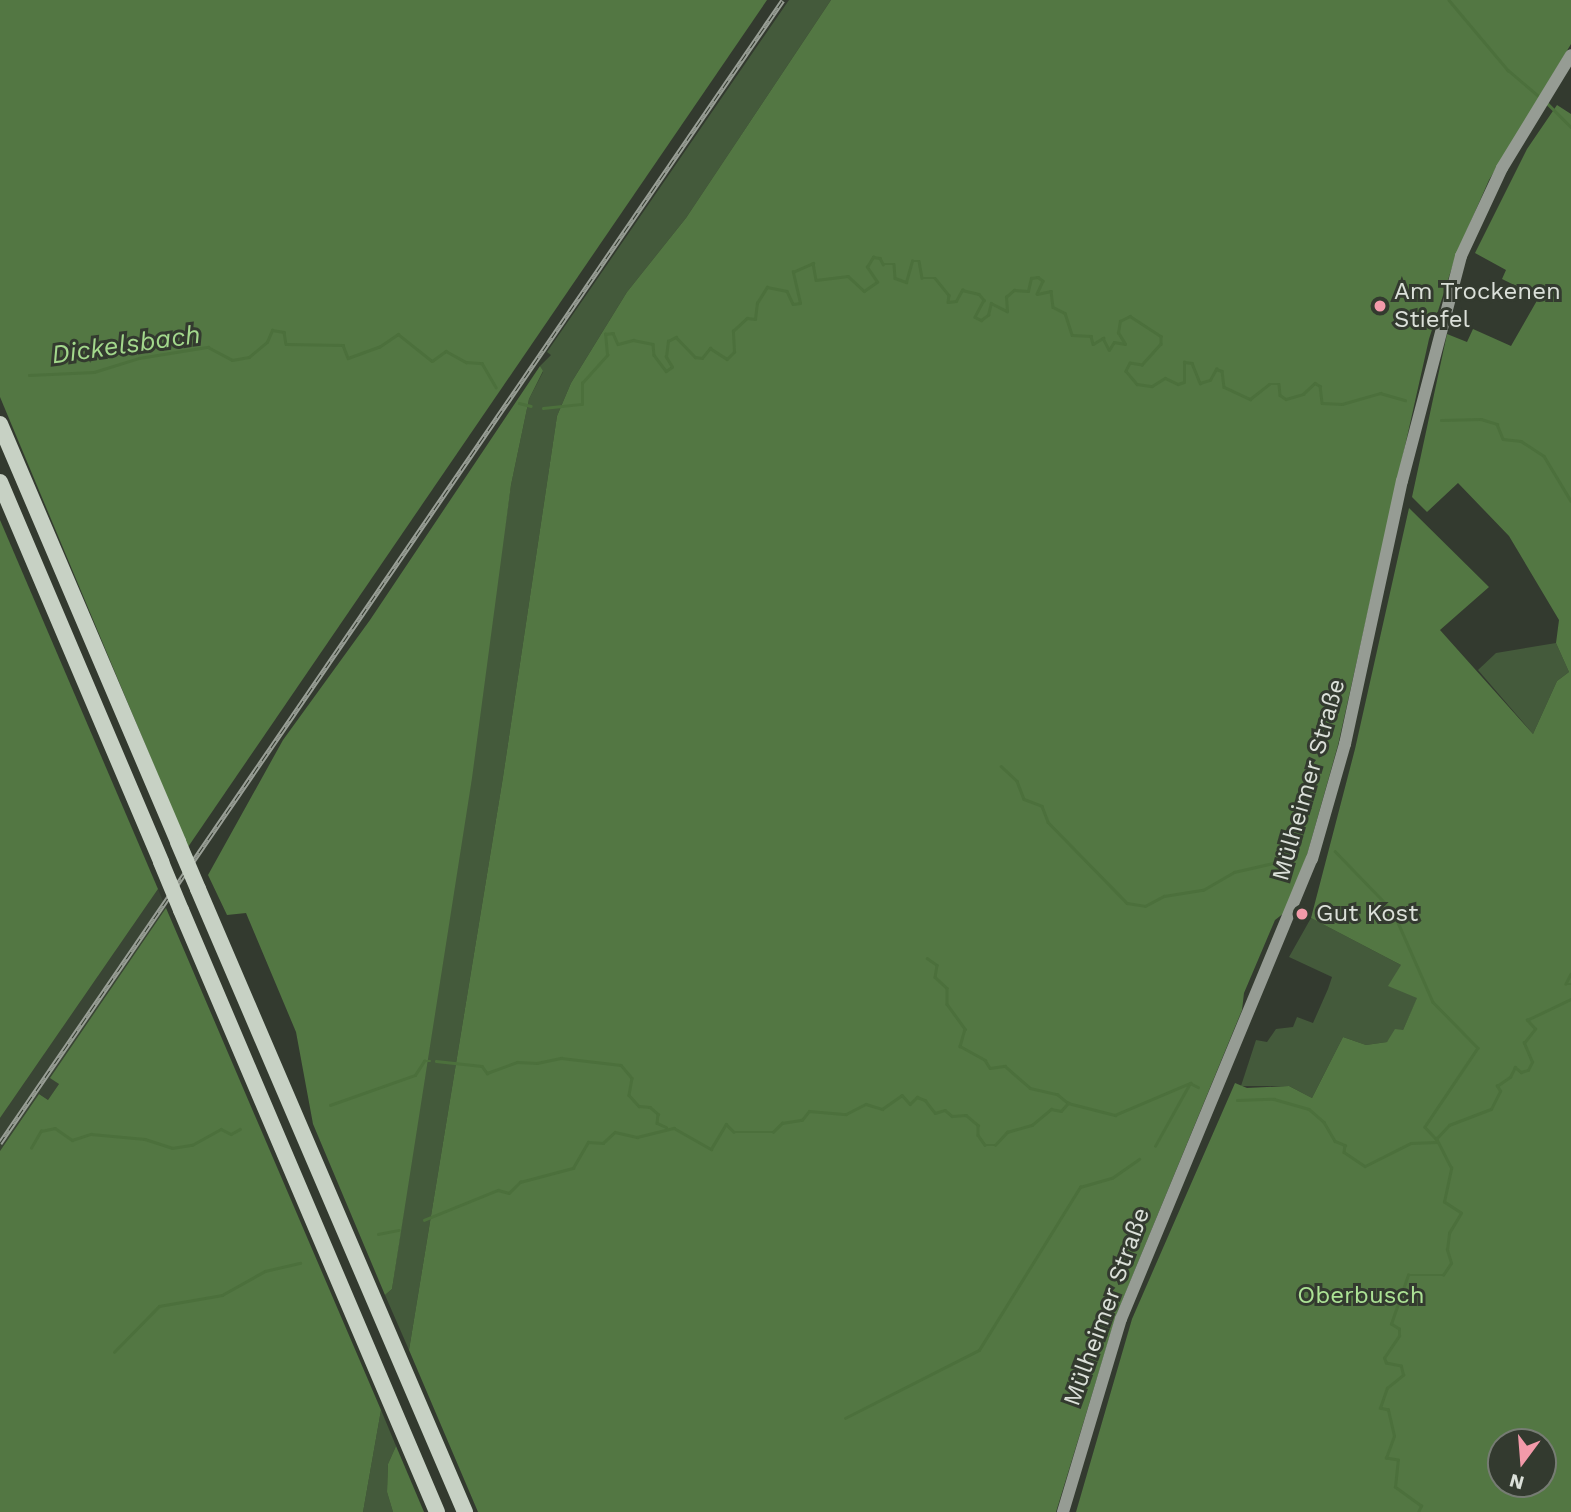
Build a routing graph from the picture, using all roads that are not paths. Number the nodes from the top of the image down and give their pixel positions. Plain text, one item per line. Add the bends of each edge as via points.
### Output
1 (1571, 55) edge
2 (0, 424) edge
3 (0, 482) edge
4 (437, 1512) edge
5 (465, 1512) edge
6 (1063, 1512) edge

1 - 6 main road, Mülheimer Straße via 1502,168 1461,256 1402,481 1345,744 1312,859 1121,1319
2 - 5 highway, bridge
3 - 4 highway, bridge

